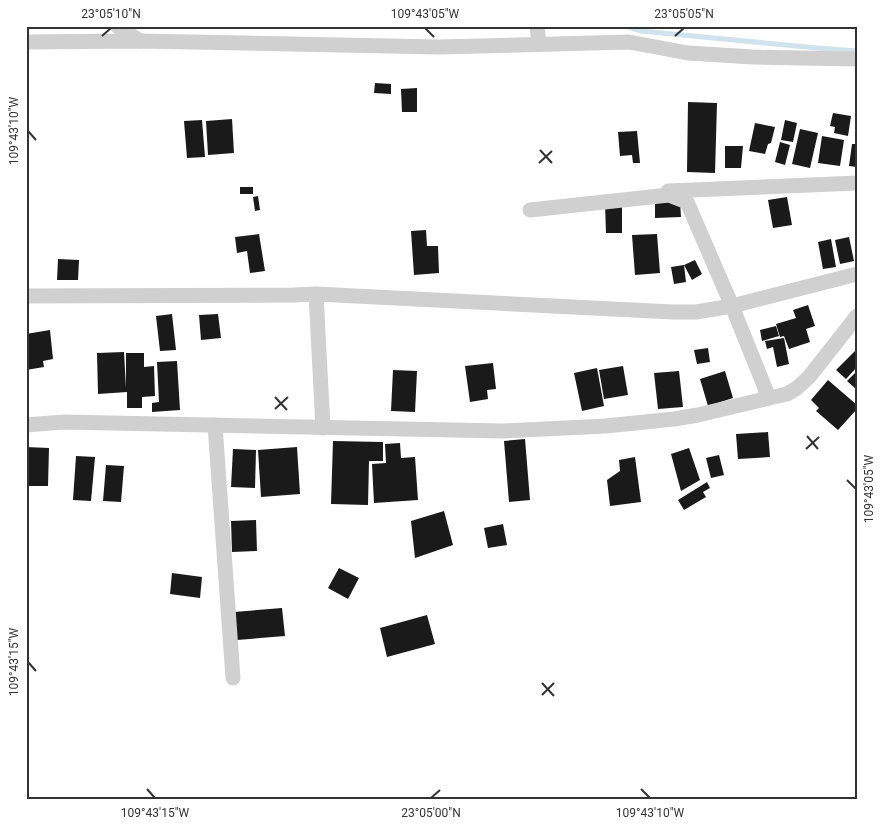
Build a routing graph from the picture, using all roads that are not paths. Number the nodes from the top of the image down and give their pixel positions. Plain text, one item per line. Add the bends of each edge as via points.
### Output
1 (117, 26) edge
2 (537, 26) edge
3 (140, 41) junction
4 (26, 42) edge
5 (539, 44) junction
6 (857, 59) edge
7 (857, 183) edge
8 (639, 193) dead end
9 (530, 210) dead end
10 (857, 274) edge
11 (316, 294) junction
12 (26, 296) edge
13 (732, 306) junction
14 (857, 316) edge
15 (769, 398) junction
16 (26, 425) edge
17 (215, 425) junction
18 (323, 428) junction
19 (233, 678) dead end

1 - 3 street
2 - 5 street
3 - 4 street
3 - 5 street via 439,47
5 - 6 street via 629,42 688,53
7 - 8 street
9 - 13 street via 669,195 687,202
10 - 13 street
11 - 12 street
11 - 13 street via 678,312
11 - 18 street
13 - 15 street
14 - 15 street via 809,377 787,394
15 - 18 street via 698,415 606,426 503,431
16 - 17 street via 63,422
17 - 18 street
17 - 19 street

